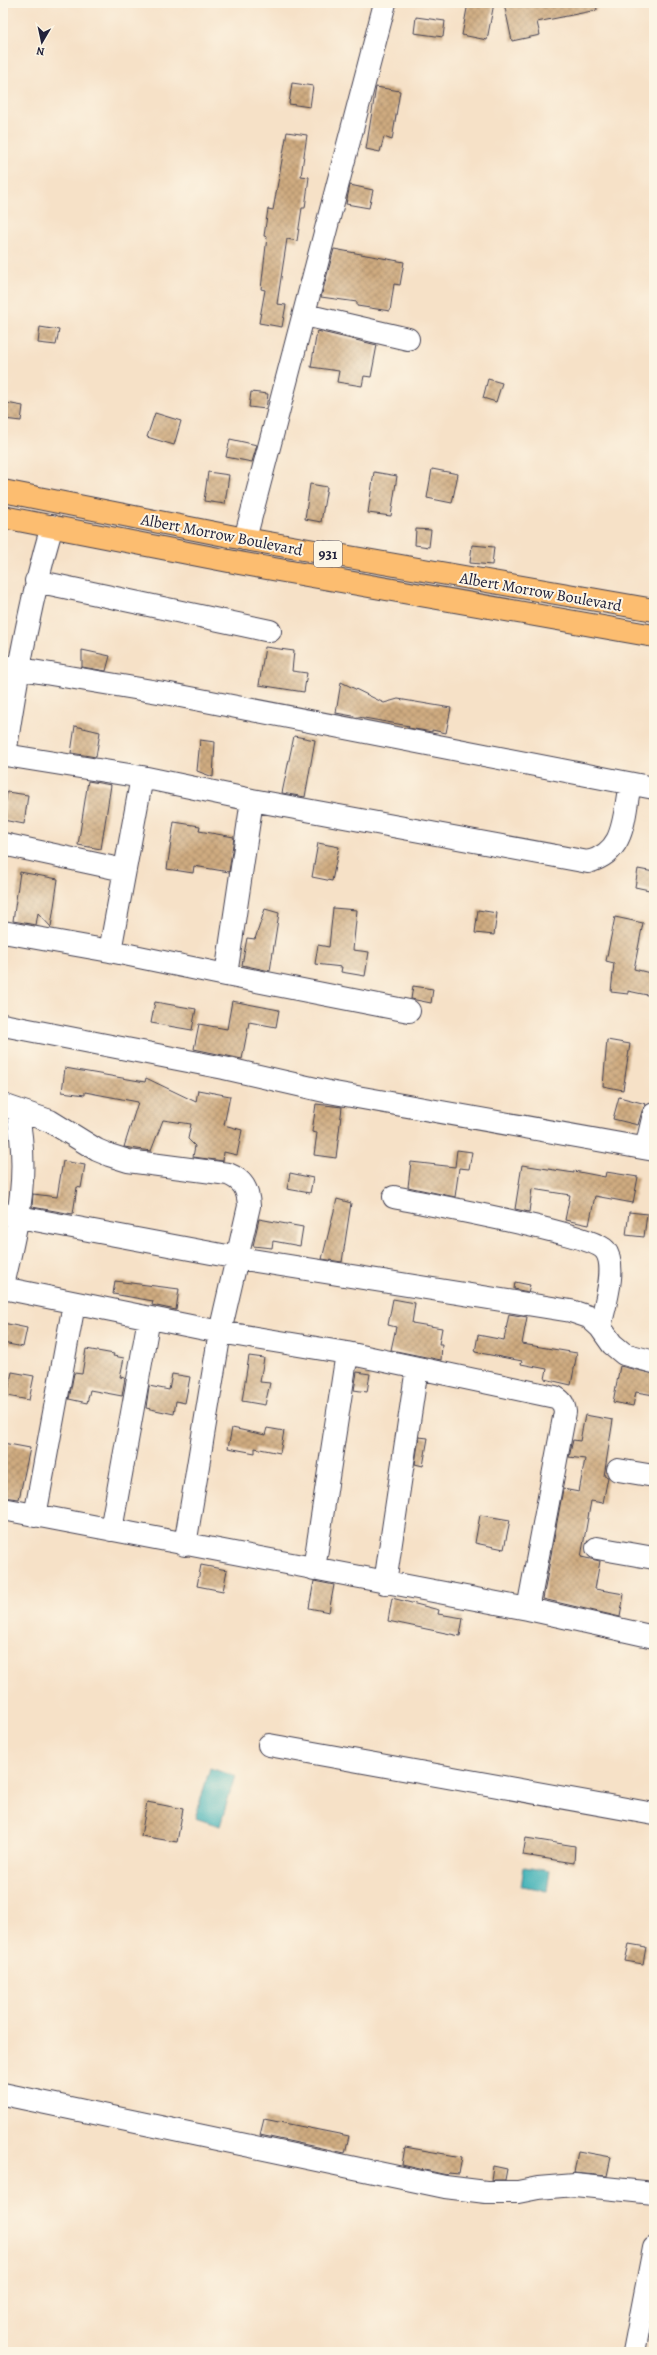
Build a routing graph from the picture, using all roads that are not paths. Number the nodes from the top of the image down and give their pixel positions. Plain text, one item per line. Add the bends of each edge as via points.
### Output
1 (385, 3) edge
2 (305, 315) junction
3 (408, 339) dead end
4 (3, 491) edge
5 (3, 517) edge
6 (52, 526) junction
7 (245, 539) junction
8 (36, 581) junction
9 (654, 610) edge
10 (270, 631) dead end
11 (654, 636) edge
12 (10, 667) edge
13 (4, 755) edge
14 (142, 777) junction
15 (630, 784) junction
16 (654, 788) edge
17 (252, 800) junction
18 (3, 844) edge
19 (124, 870) junction
20 (3, 932) edge
21 (110, 951) junction
22 (226, 975) junction
23 (409, 1011) dead end
24 (3, 1025) edge
25 (10, 1108) edge
26 (654, 1114) edge
27 (650, 1149) edge
28 (394, 1197) dead end
29 (11, 1215) edge
30 (238, 1258) junction
31 (3, 1286) edge
32 (74, 1304) junction
33 (150, 1318) junction
34 (600, 1327) junction
35 (220, 1332) junction
36 (347, 1354) junction
37 (654, 1362) edge
38 (417, 1368) junction
39 (618, 1470) dead end
40 (654, 1476) edge
41 (3, 1509) edge
42 (35, 1516) junction
43 (110, 1530) junction
44 (185, 1545) junction
45 (597, 1548) dead end
46 (654, 1558) edge
47 (314, 1569) junction
48 (385, 1583) junction
49 (528, 1609) junction
50 (654, 1637) edge
51 (269, 1745) dead end
52 (654, 1814) edge
53 (3, 2094) edge
54 (654, 2193) edge
55 (654, 2248) edge
56 (634, 2352) edge

1 - 2 street via 321,244
2 - 3 street
2 - 7 street
4 - 7 highway, Albert Morrow Boulevard / 931
5 - 6 highway, Albert Morrow Boulevard / 931
6 - 8 street
6 - 11 highway, Albert Morrow Boulevard / 931 via 240,563
7 - 9 highway, Albert Morrow Boulevard / 931
8 - 10 street
8 - 12 street
12 - 13 street
12 - 15 street via 170,694
13 - 14 street
14 - 17 street
14 - 19 street
15 - 16 street
15 - 17 street via 616,845 601,858 588,862
17 - 22 street
18 - 19 street
19 - 21 street
20 - 21 street
21 - 22 street
22 - 23 street
24 - 27 street via 224,1068 329,1092
25 - 29 street via 24,1154
25 - 30 street via 50,1121 96,1150 109,1155 228,1174 239,1179 245,1187 249,1206
26 - 27 street
28 - 34 street via 594,1242 605,1250 610,1261 611,1275
29 - 30 street
29 - 31 street
30 - 34 street via 571,1311 588,1317
30 - 35 street
31 - 32 street
32 - 33 street
32 - 42 street
33 - 35 street
33 - 43 street
34 - 37 street via 612,1344 624,1354
35 - 36 street
35 - 44 street
36 - 38 street
36 - 47 street
38 - 48 street
38 - 49 street via 555,1397 564,1404 565,1412
39 - 40 street
41 - 42 street
42 - 43 street
43 - 44 street
44 - 47 street
45 - 46 street
47 - 48 street
48 - 49 street
49 - 50 street
51 - 52 street
53 - 54 street via 445,2187 486,2192 518,2192 575,2185
55 - 56 street

